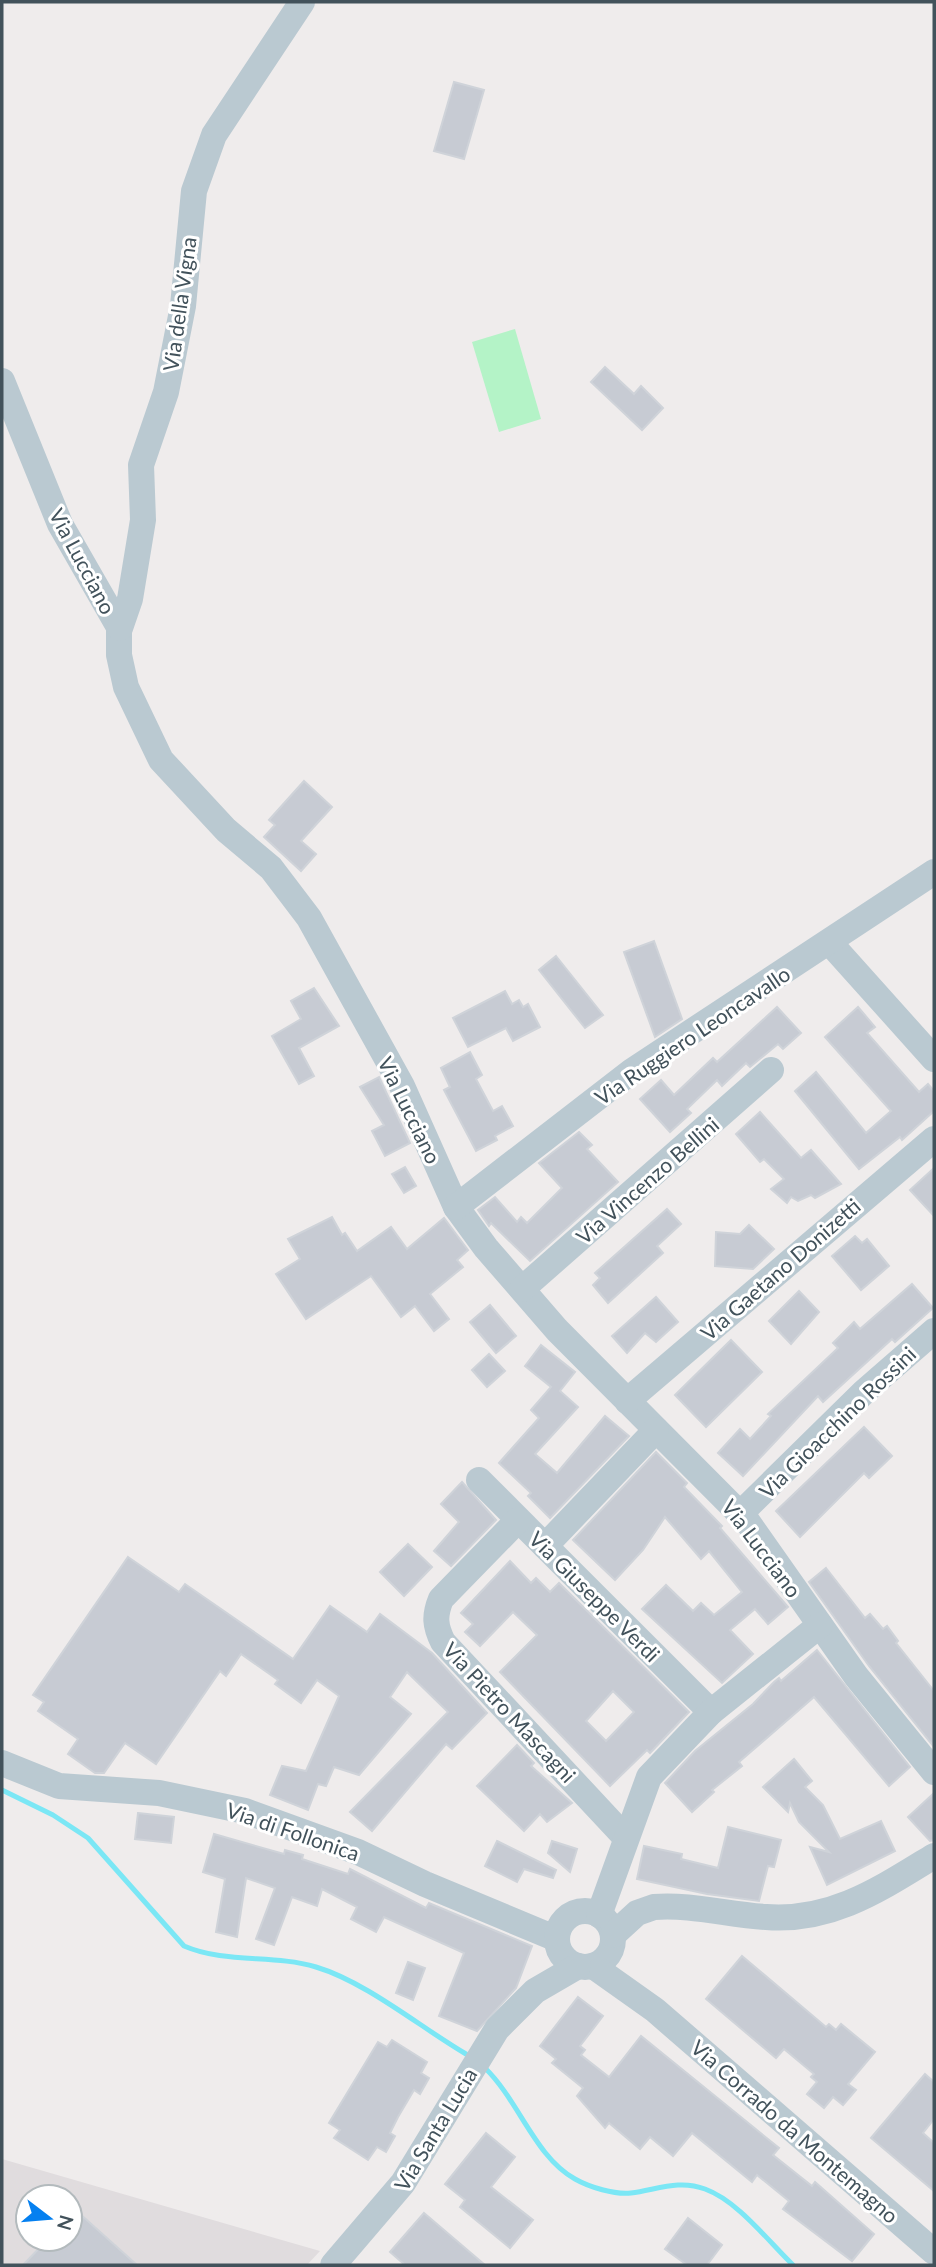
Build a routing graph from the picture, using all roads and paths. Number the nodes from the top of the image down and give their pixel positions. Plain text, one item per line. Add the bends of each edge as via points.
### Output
1 (302, 2) edge
2 (2, 381) edge
3 (120, 628) junction
4 (934, 872) edge
5 (830, 943) junction
6 (934, 1059) edge
7 (771, 1070) dead end
8 (934, 1139) edge
9 (456, 1207) junction
10 (522, 1289) junction
11 (934, 1331) edge
12 (626, 1401) junction
13 (656, 1430) junction
14 (479, 1480) dead end
15 (740, 1514) junction
16 (519, 1520) junction
17 (545, 1546) junction
18 (820, 1625) junction
19 (711, 1712) junction
20 (2, 1763) edge
21 (934, 1772) edge
22 (625, 1837) junction
23 (934, 1857) edge
24 (587, 1940) junction
25 (934, 2252) edge
26 (344, 2261) edge

1 - 3 street, Via della Vigna via 214,135 194,191 183,306 166,392 141,465 143,520 130,599
2 - 3 street, Via Lucciano via 61,524
3 - 9 street, Via Lucciano via 119,655 126,687 161,760 226,830 271,868 309,918 402,1086
4 - 5 street, Via Ruggiero Leoncavallo
5 - 6 street
5 - 9 street, Via Ruggiero Leoncavallo via 632,1071
7 - 10 street, Via Vincenzo Bellini
8 - 12 street, Via Gaetano Donizetti
9 - 10 street, Via Lucciano
10 - 12 street, Via Lucciano
11 - 15 street, Via Gioacchino Rossini via 863,1392
12 - 13 street, Via Lucciano
13 - 15 street, Via Lucciano
13 - 17 street
14 - 16 street, Via Giuseppe Verdi
15 - 18 street, Via Lucciano
16 - 17 street, Via Giuseppe Verdi
16 - 22 street, Via Pietro Mascagni via 441,1599 436,1628 443,1642
17 - 19 street, Via Giuseppe Verdi
18 - 19 street
18 - 21 street, Via Lucciano
19 - 22 street via 649,1777
20 - 24 street, Via di Follonica via 59,1786 159,1793 245,1811 358,1852 495,1911
22 - 24 street
23 - 24 street via 831,1912 798,1918 665,1906 642,1911
24 - 25 street, Via Corrado da Montemagno via 655,2010
24 - 26 street, Via Santa Lucia via 491,2038 403,2183

